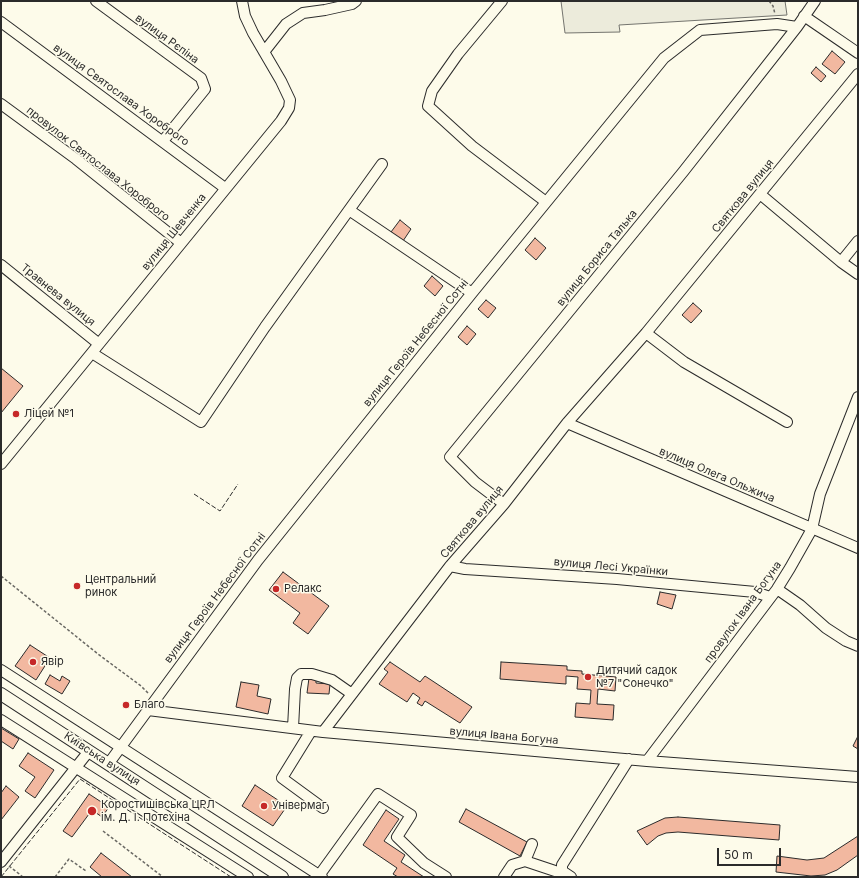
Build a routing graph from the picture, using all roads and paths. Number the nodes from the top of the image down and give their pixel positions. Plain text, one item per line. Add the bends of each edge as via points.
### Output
1 (96, 1) edge
2 (242, 1) edge
3 (356, 1) edge
4 (502, 1) edge
5 (769, 1) edge
6 (815, 1) edge
7 (804, 16) junction
8 (1, 22) edge
9 (777, 24) junction
10 (797, 27) junction
11 (264, 52) junction
12 (858, 53) edge
13 (858, 74) edge
14 (1, 104) edge
15 (163, 141) junction
16 (382, 164) dead end
17 (225, 188) junction
18 (760, 194) junction
19 (546, 202) junction
20 (349, 210) junction
21 (858, 240) edge
22 (181, 243) junction
23 (841, 262) junction
24 (1, 265) edge
25 (858, 274) edge
26 (472, 293) junction
27 (646, 333) junction
28 (99, 344) junction
29 (92, 353) junction
30 (858, 397) edge
31 (787, 422) dead end
32 (567, 423) junction
33 (1, 464) edge
34 (504, 504) junction
35 (812, 528) junction
36 (858, 548) edge
37 (450, 566) junction
38 (1, 576) edge
39 (773, 593) junction
40 (858, 646) edge
41 (1, 670) edge
42 (1, 694) edge
43 (352, 694) junction
44 (154, 701) junction
45 (148, 710) junction
46 (1, 720) edge
47 (293, 728) junction
48 (311, 731) junction
49 (323, 732) junction
50 (121, 747) junction
51 (89, 750) junction
52 (629, 759) junction
53 (648, 761) junction
54 (109, 763) junction
55 (76, 767) junction
56 (858, 777) edge
57 (323, 808) dead end
58 (103, 831) dead end
59 (532, 844) dead end
60 (525, 860) junction
61 (5, 863) edge
62 (86, 871) dead end
63 (569, 876) edge
64 (23, 877) edge
65 (55, 877) edge
66 (163, 877) edge
67 (248, 877) edge
68 (282, 877) edge
69 (320, 877) edge
70 (446, 877) edge
71 (504, 877) edge

1 - 15 street, вулиця Рєпіна via 201,78 204,88
2 - 11 street, вулиця Шевченка via 245,16
3 - 11 street via 352,4 303,13 286,24
4 - 19 street via 458,54 432,91 428,106 472,146
5 - 9 path via 773,6
6 - 7 street, вулиця Бориса Талька
7 - 10 street, вулиця Бориса Талька
7 - 12 street
8 - 15 street, вулиця Святослава Хороброго
9 - 10 street, вулиця Героїв Небесної Сотні
9 - 19 street, вулиця Героїв Небесної Сотні via 700,30 664,58
10 - 34 street, вулиця Бориса Талька via 683,172 450,457 475,482
11 - 17 street, вулиця Шевченка via 290,100 289,108
13 - 18 street, Святкова вулиця
14 - 22 street, провулок Святослава Хороброго via 76,159
15 - 17 street, вулиця Святослава Хороброго
16 - 20 street
17 - 22 street, вулиця Шевченка
18 - 23 street
18 - 27 street, Святкова вулиця
19 - 26 street, вулиця Героїв Небесної Сотні
20 - 26 street
20 - 29 street via 201,422
21 - 23 street
22 - 28 street, вулиця Шевченка
23 - 25 street
24 - 28 street, Травнева вулиця
26 - 44 street, вулиця Героїв Небесної Сотні via 258,560
27 - 31 street via 684,362
27 - 32 street, Святкова вулиця
28 - 29 street, вулиця Шевченка
29 - 33 street, вулиця Шевченка
30 - 35 street, провулок Івана Богуна via 820,494
32 - 34 street, Святкова вулиця
32 - 35 street, вулиця Олега Ольжича
34 - 37 street, Святкова вулиця
35 - 36 street, вулиця Олега Ольжича
35 - 39 street, провулок Івана Богуна
37 - 39 street, вулиця Лесі Українки
37 - 43 street, Святкова вулиця
38 - 44 path via 141,686
39 - 40 street, вулиця Лесі Українки via 800,605 826,628
39 - 53 street, провулок Івана Богуна
41 - 50 street
42 - 51 main road, Київська вулиця
43 - 47 street via 332,680 312,674 301,674 297,678 295,689
43 - 49 street, Святкова вулиця
44 - 45 street, вулиця Героїв Небесної Сотні
45 - 47 street, вулиця Івана Богуна
45 - 50 street, вулиця Героїв Небесної Сотні
46 - 55 street
47 - 48 street, вулиця Івана Богуна
48 - 49 street, вулиця Івана Богуна
48 - 57 street via 282,778
49 - 52 street, вулиця Івана Богуна
50 - 54 street, вулиця Героїв Небесної Сотні
50 - 69 street
51 - 54 main road, Київська вулиця
51 - 55 street
52 - 53 street, вулиця Івана Богуна
52 - 63 street via 562,865 562,871
53 - 56 street, вулиця Івана Богуна
54 - 68 main road, Київська вулиця
55 - 61 street
55 - 67 street
58 - 66 path
59 - 60 street
60 - 63 street
60 - 71 street via 512,865
61 - 64 path
62 - 65 path via 69,859
69 - 70 street via 378,794 411,815 397,836 424,863

